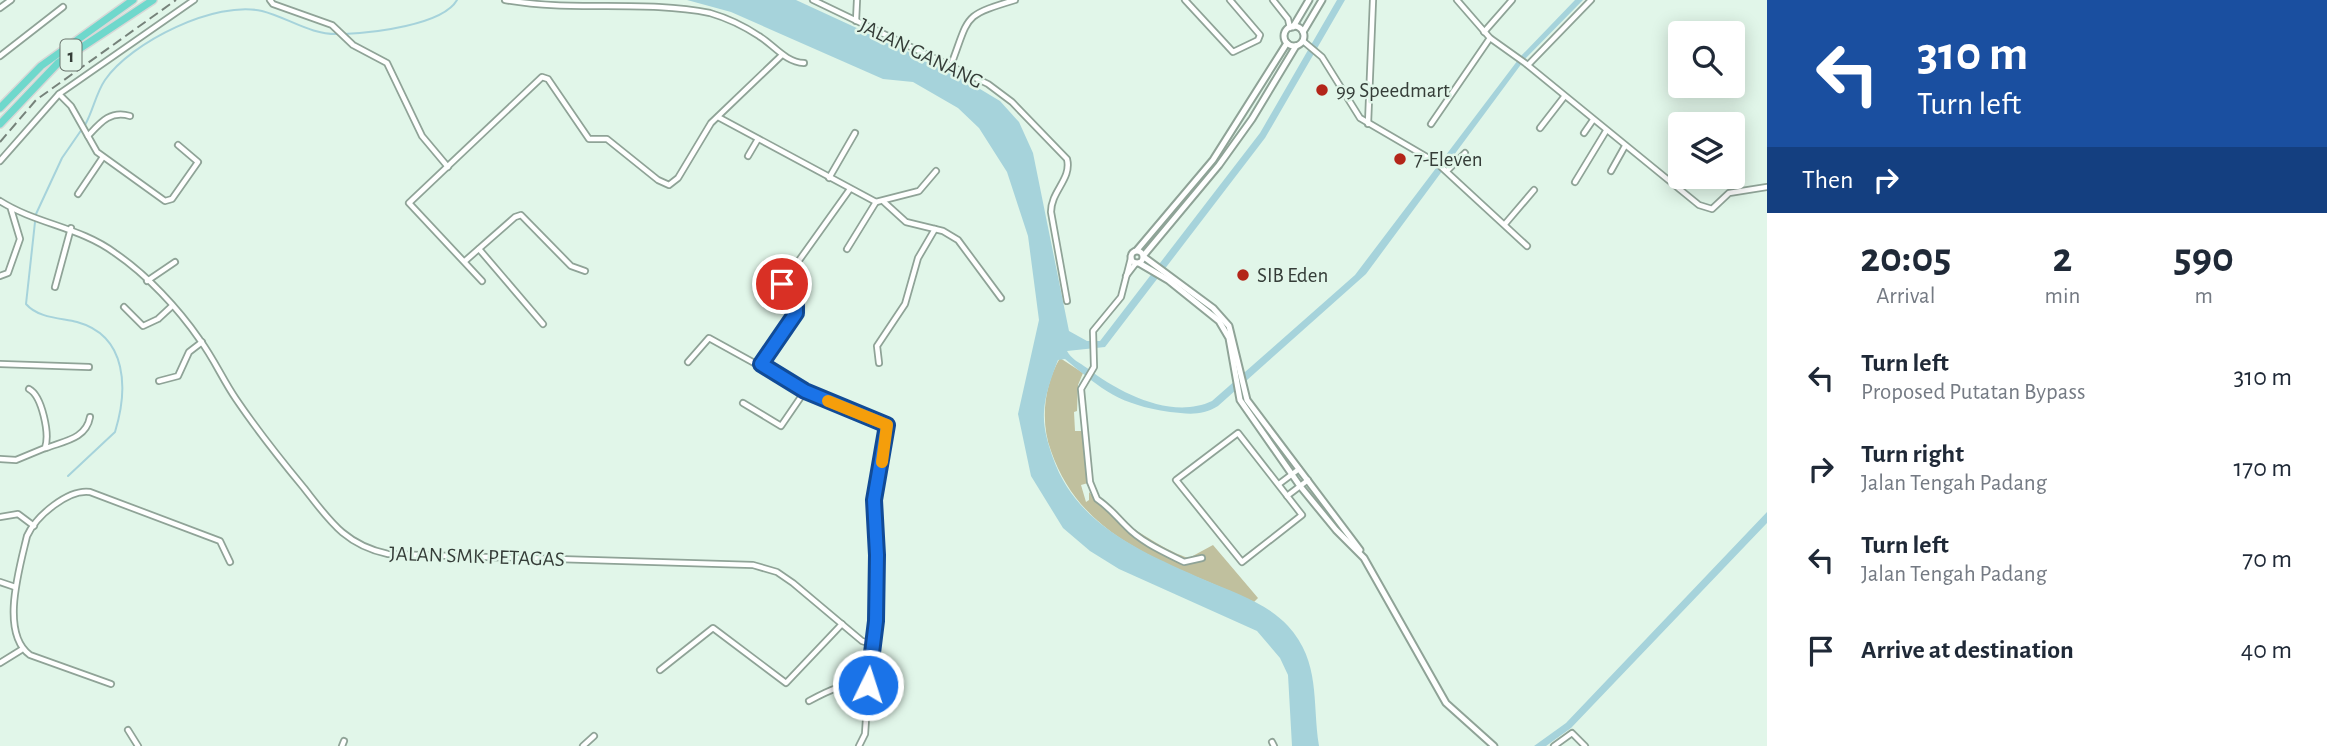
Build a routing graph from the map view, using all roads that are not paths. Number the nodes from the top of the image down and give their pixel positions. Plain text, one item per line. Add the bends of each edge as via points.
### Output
1 (10, 0) edge
2 (133, 0) edge
3 (153, 0) edge
4 (194, 0) edge
5 (270, 0) edge
6 (505, 0) edge
7 (813, 0) edge
8 (857, 0) edge
9 (1015, 0) edge
10 (1185, 0) edge
11 (1230, 0) edge
12 (1273, 0) edge
13 (1309, 0) edge
14 (1322, 0) edge
15 (1373, 0) edge
16 (1457, 0) edge
17 (1512, 0) edge
18 (1591, 0) edge
19 (63, 7) dead end
20 (0, 8) edge
21 (856, 21) junction
22 (1292, 27) junction
23 (1303, 32) junction
24 (1484, 32) junction
25 (1490, 38) junction
26 (1287, 43) junction
27 (1305, 43) junction
28 (1296, 46) junction
29 (782, 55) junction
30 (0, 56) edge
31 (804, 63) dead end
32 (1526, 64) junction
33 (951, 65) junction
34 (59, 94) junction
35 (1564, 97) junction
36 (0, 108) edge
37 (130, 116) dead end
38 (718, 117) junction
39 (1593, 120) junction
40 (0, 124) edge
41 (1368, 124) junction
42 (1431, 124) dead end
43 (1540, 128) dead end
44 (1606, 131) junction
45 (855, 133) dead end
46 (1584, 133) dead end
47 (88, 136) junction
48 (758, 139) junction
49 (178, 145) dead end
50 (1625, 146) junction
51 (1465, 153) dead end
52 (748, 156) dead end
53 (103, 157) junction
54 (0, 161) edge
55 (448, 166) junction
56 (1445, 170) junction
57 (936, 171) dead end
58 (1611, 171) dead end
59 (828, 178) junction
60 (1575, 182) dead end
61 (1767, 187) edge
62 (850, 189) junction
63 (1534, 190) dead end
64 (78, 194) dead end
65 (0, 201) edge
66 (876, 202) junction
67 (883, 202) junction
68 (11, 208) junction
69 (1505, 224) junction
70 (71, 228) junction
71 (935, 229) junction
72 (1527, 246) dead end
73 (479, 249) junction
74 (847, 249) dead end
75 (1137, 250) junction
76 (1144, 256) junction
77 (1131, 258) junction
78 (464, 261) junction
79 (175, 262) dead end
80 (1138, 263) junction
81 (1149, 265) junction
82 (585, 271) dead end
83 (0, 276) edge
84 (1125, 277) junction
85 (147, 281) junction
86 (482, 281) dead end
87 (55, 287) dead end
88 (1001, 298) dead end
89 (1067, 301) dead end
90 (173, 306) junction
91 (124, 307) dead end
92 (543, 324) dead end
93 (202, 342) junction
94 (688, 362) dead end
95 (879, 363) dead end
96 (0, 364) edge
97 (761, 364) junction
98 (89, 368) dead end
99 (159, 381) dead end
100 (29, 389) dead end
101 (805, 391) junction
102 (1240, 392) junction
103 (743, 403) dead end
104 (90, 417) dead end
105 (45, 448) junction
106 (0, 458) edge
107 (1300, 469) junction
108 (1292, 475) junction
109 (1308, 480) junction
110 (1279, 484) junction
111 (1300, 486) junction
112 (1287, 496) junction
113 (0, 517) edge
114 (34, 526) junction
115 (1202, 558) dead end
116 (1364, 558) junction
117 (230, 562) dead end
118 (0, 582) edge
119 (15, 587) junction
120 (842, 624) junction
121 (871, 644) junction
122 (21, 650) junction
123 (0, 663) edge
124 (660, 670) dead end
125 (111, 684) dead end
126 (868, 685) junction
127 (809, 701) dead end
128 (128, 730) dead end
129 (594, 736) dead end
130 (138, 746) edge
131 (583, 746) edge
132 (859, 746) edge
133 (1494, 746) edge
134 (1554, 746) edge
135 (1585, 746) edge

1 - 20 street
2 - 36 highway, 1 via 41,66
3 - 40 highway, 1 via 58,64
4 - 34 street
5 - 55 street via 332,25 389,66 422,136
6 - 29 street via 545,5 684,6 748,29
7 - 21 street, JALAN GANANG
8 - 21 street
9 - 33 street via 970,18
10 - 11 street via 1233,52 1258,40 1259,33
12 - 22 street
13 - 22 street
14 - 23 street
15 - 41 street
16 - 24 street
17 - 24 street
18 - 32 street
19 - 30 street
21 - 33 street, JALAN GANANG
22 - 23 street
22 - 26 street via 1285,35
23 - 27 street
24 - 25 street
25 - 32 street
25 - 42 street
26 - 28 street
26 - 75 street via 1213,160
27 - 28 street
27 - 41 street via 1319,52 1350,105
28 - 76 street via 1219,165
29 - 31 street
29 - 38 street
32 - 35 street
33 - 89 street, JALAN GANANG via 1000,92 1067,159 1068,172 1053,197 1051,212
34 - 47 street
34 - 54 street
35 - 39 street
35 - 43 street
37 - 47 street via 107,117
38 - 48 street
38 - 55 street via 704,131 678,178 668,185 607,139 589,139 548,79 542,77
39 - 44 street
39 - 46 street
41 - 56 street
44 - 50 street
44 - 60 street
45 - 59 street
47 - 53 street
48 - 52 street
48 - 59 street
49 - 53 street via 198,162 165,201
50 - 58 street
50 - 61 street via 1708,209 1731,192
51 - 56 street
53 - 64 street
55 - 78 street via 409,203
56 - 69 street
57 - 67 street via 919,191
59 - 62 street
62 - 66 street
62 - 97 street via 780,287 796,306 796,313
63 - 69 street
65 - 68 street, JALAN SMK PETAGAS
66 - 67 street
66 - 74 street
67 - 71 street via 906,222
68 - 70 street, JALAN SMK PETAGAS
68 - 83 street via 20,239 8,274
69 - 72 street
70 - 85 street, JALAN SMK PETAGAS via 113,251
70 - 87 street
71 - 88 street via 950,234 963,246
71 - 95 street via 918,258 905,304 877,346
73 - 78 street
73 - 82 street via 521,215 571,266
73 - 92 street
75 - 76 street
75 - 77 street
76 - 80 street
76 - 81 street
77 - 80 street
77 - 84 street
78 - 86 street
79 - 85 street
80 - 81 street
80 - 84 street
81 - 102 street via 1219,321 1228,338
84 - 115 street via 1121,297 1093,330 1092,370 1081,389 1094,496 1119,514 1134,533 1165,553 1184,562
85 - 90 street, JALAN SMK PETAGAS
90 - 91 street via 143,326
90 - 93 street, JALAN SMK PETAGAS
93 - 99 street via 189,352 178,376
93 - 120 street, JALAN SMK PETAGAS via 234,397 276,454 333,524 370,550 753,565 784,576
94 - 97 street via 708,338
96 - 98 street
97 - 101 street
100 - 105 street via 40,400 48,431
101 - 103 street via 781,426
101 - 121 street via 887,425 874,500 876,633
102 - 107 street
102 - 108 street
104 - 105 street via 80,436
105 - 106 street via 16,460
107 - 108 street
107 - 109 street
108 - 110 street
108 - 111 street
109 - 111 street
109 - 116 street
110 - 112 street
110 - 112 street via 1238,433 1176,480 1242,562 1302,515
111 - 112 street
111 - 116 street
113 - 114 street via 18,514
114 - 117 street via 73,493 90,492 220,541
114 - 119 street via 28,533
116 - 133 street via 1446,703
118 - 119 street
119 - 122 street via 8,623
120 - 121 street, JALAN SMK PETAGAS
120 - 124 street via 786,683 713,628
121 - 126 street
122 - 123 street
122 - 125 street
126 - 127 street via 838,685
126 - 132 street via 865,734
128 - 130 street
129 - 131 street
134 - 135 street via 1572,733

